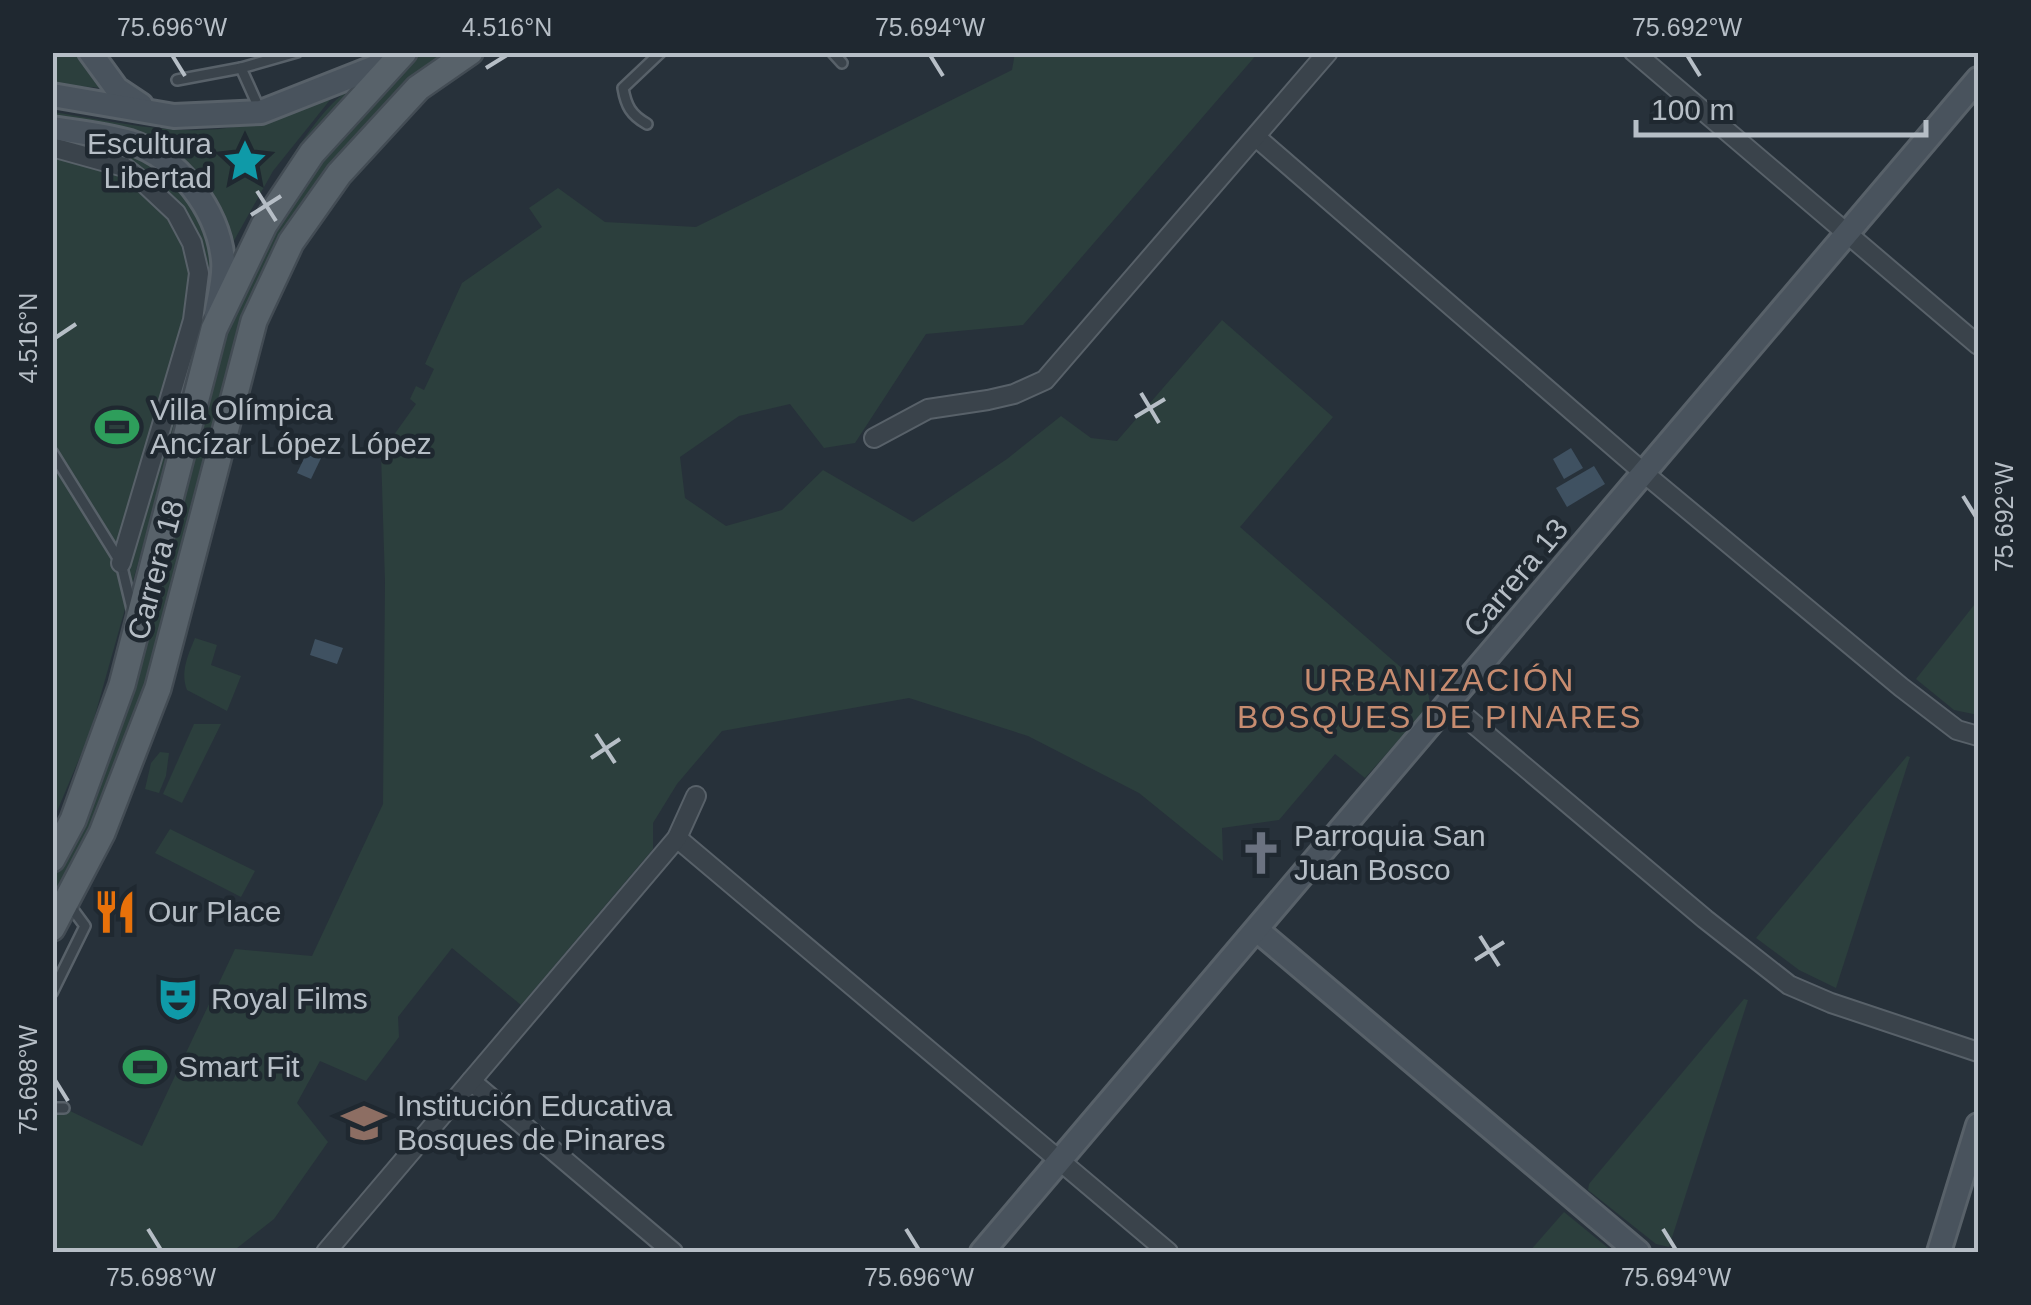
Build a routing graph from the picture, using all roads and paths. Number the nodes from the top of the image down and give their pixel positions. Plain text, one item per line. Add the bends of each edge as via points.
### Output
1 (90, 52) edge
2 (297, 52) edge
3 (470, 52) edge
4 (661, 52) edge
5 (832, 52) edge
6 (1328, 52) edge
7 (1634, 52) edge
8 (401, 55) edge
9 (842, 63) dead end
10 (241, 68) junction
11 (1978, 78) edge
12 (177, 80) dead end
13 (52, 95) edge
14 (148, 110) junction
15 (261, 112) junction
16 (647, 124) dead end
17 (52, 128) edge
18 (1256, 138) junction
19 (52, 147) edge
20 (1847, 234) junction
21 (214, 329) junction
22 (1978, 345) edge
23 (874, 438) dead end
24 (52, 452) edge
25 (1644, 472) junction
26 (121, 563) junction
27 (135, 623) junction
28 (1449, 703) junction
29 (1978, 736) edge
30 (696, 796) dead end
31 (677, 838) junction
32 (52, 859) edge
33 (66, 900) junction
34 (52, 928) edge
35 (1256, 930) junction
36 (52, 993) edge
37 (1978, 1052) edge
38 (471, 1082) junction
39 (1978, 1125) edge
40 (1058, 1161) junction
41 (326, 1252) edge
42 (673, 1252) edge
43 (982, 1252) edge
44 (1168, 1252) edge
45 (1638, 1252) edge
46 (1939, 1252) edge

1 - 14 street via 117,89
2 - 10 lane
3 - 33 main road, Carrera 18 via 418,88 339,174 292,242 254,322 158,688 102,833
4 - 16 lane via 623,88 625,104
5 - 9 lane
6 - 18 street
7 - 20 street
8 - 15 street
8 - 21 main road, Carrera 18 via 312,153 264,225
10 - 12 lane
10 - 15 lane
11 - 20 street, Carrera 13
13 - 14 street
14 - 15 street via 174,116
17 - 21 street via 130,142 157,156 199,196 223,262
18 - 23 street via 1044,380 1014,394 928,408
18 - 25 street
19 - 26 street via 124,167 144,182 176,213 199,273 194,320
20 - 22 street
20 - 25 street, Carrera 13
21 - 27 main road, Carrera 18
24 - 26 lane
25 - 28 street, Carrera 13
25 - 29 street via 1938,716
26 - 27 lane
27 - 32 main road, Carrera 18 via 102,742
28 - 35 street, Carrera 13
28 - 37 street via 1789,985
30 - 31 street
31 - 38 street
31 - 40 street
33 - 34 main road, Carrera 18
33 - 36 lane via 84,926
35 - 40 street, Carrera 13
35 - 45 street
38 - 41 street
38 - 42 street
39 - 46 street
40 - 43 street, Carrera 13
40 - 44 street

